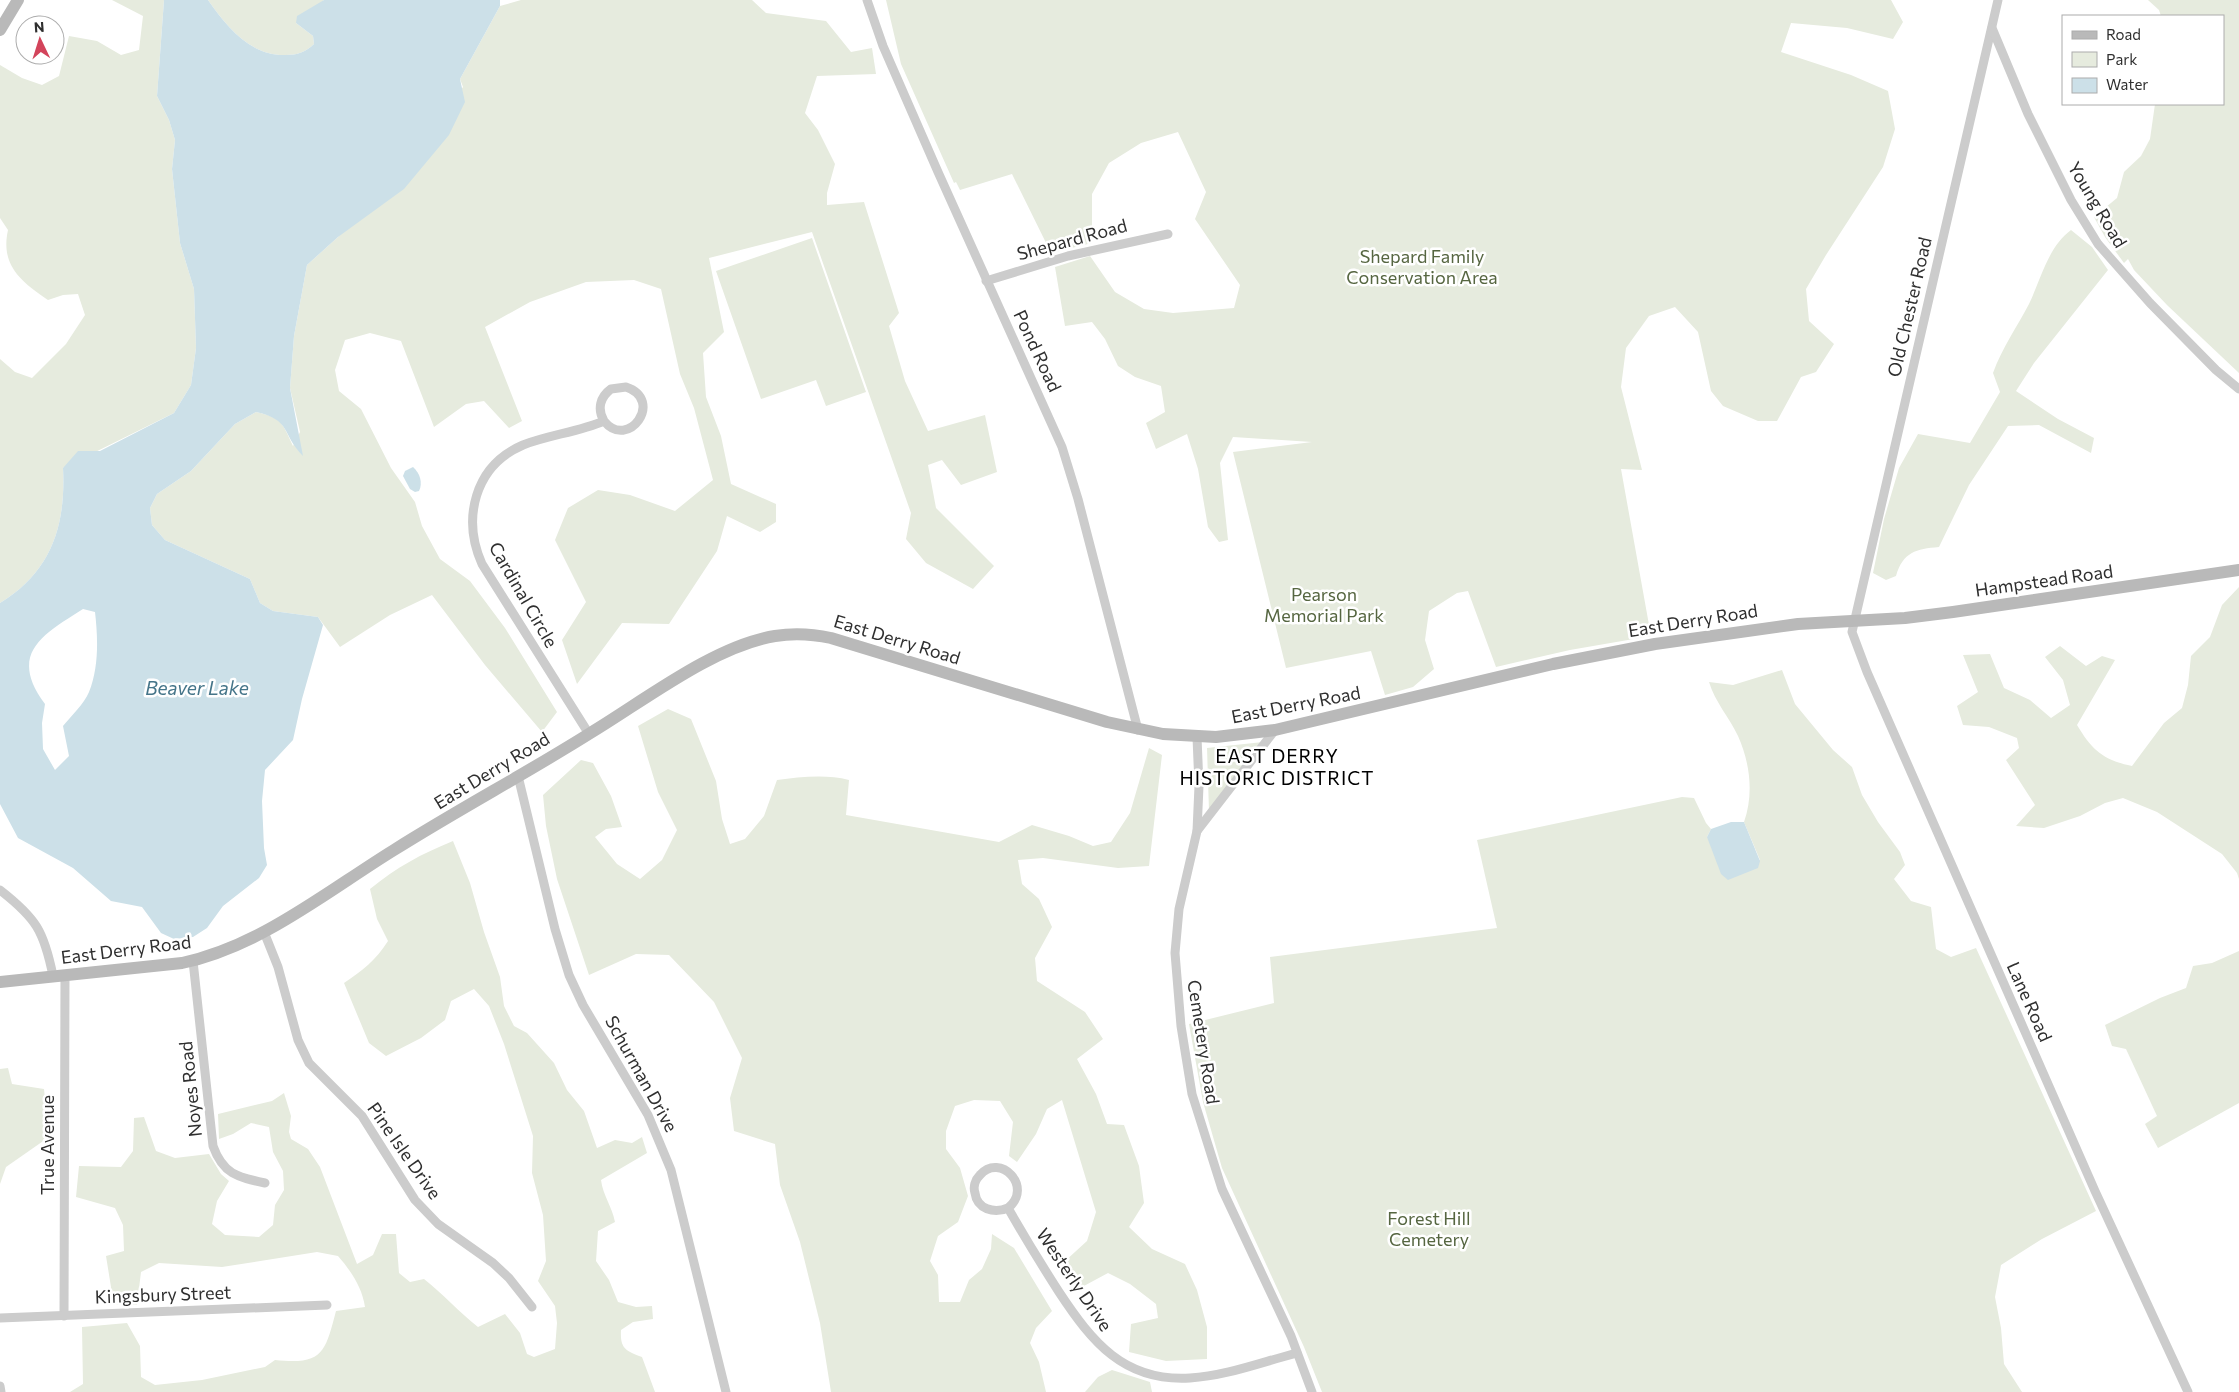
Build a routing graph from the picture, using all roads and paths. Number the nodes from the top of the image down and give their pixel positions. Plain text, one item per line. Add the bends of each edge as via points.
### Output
1 (18, 0) edge
2 (867, 0) edge
3 (1998, 0) edge
4 (1992, 28) junction
5 (0, 30) edge
6 (1168, 234) dead end
7 (986, 281) junction
8 (2239, 390) edge
9 (604, 421) junction
10 (2239, 570) edge
11 (1854, 621) junction
12 (1138, 730) junction
13 (1275, 730) junction
14 (589, 734) junction
15 (1197, 738) junction
16 (518, 776) junction
17 (1198, 831) junction
18 (0, 890) edge
19 (264, 932) junction
20 (193, 961) junction
21 (59, 975) junction
22 (0, 982) edge
23 (265, 1183) dead end
24 (1008, 1208) junction
25 (327, 1305) dead end
26 (532, 1307) dead end
27 (64, 1316) junction
28 (0, 1318) edge
29 (1297, 1353) junction
30 (0, 1386) edge
31 (1, 1392) edge
32 (726, 1392) edge
33 (1312, 1392) edge
34 (2188, 1392) edge

1 - 5 street
2 - 7 street, Pond Road via 883,46
3 - 4 street, Old Chester Road
4 - 8 street, Young Road via 2028,114 2071,200 2098,244 2150,303
4 - 11 street, Old Chester Road
6 - 7 street, Shepard Road via 1068,256
7 - 12 street, Pond Road via 1068,463
9 - 9 street via 618,430 634,426 643,413 640,396 626,387 608,392 600,406
9 - 14 street, Cardinal Circle via 526,444 506,454 482,483 472,522 482,564
10 - 11 street, Hampstead Road via 1953,612
11 - 13 street, East Derry Road via 1769,627 1619,650
11 - 34 street, Lane Road via 1852,632 1867,672 2095,1191
12 - 14 street, East Derry Road via 842,640 796,634 764,638 729,651
12 - 15 street, East Derry Road
13 - 15 street, East Derry Road
13 - 17 street
14 - 16 street, East Derry Road
15 - 17 street, Cemetery Road
16 - 19 street, East Derry Road
16 - 32 street, Schurman Drive via 569,975 583,1005 648,1115 671,1170
17 - 29 street, Cemetery Road via 1179,909 1175,953 1181,1026 1192,1094 1228,1203
18 - 21 street, True Avenue via 36,924
19 - 20 street, East Derry Road via 227,950
19 - 26 street, Pine Isle Drive via 278,967 295,1031 310,1063 362,1116 425,1211 493,1263
20 - 21 street, East Derry Road
20 - 23 street, Noyes Road via 214,1146 223,1166 231,1173
21 - 22 street, East Derry Road
21 - 27 street, True Avenue
24 - 24 street via 1017,1192 1015,1179 1000,1168 987,1170 975,1183 977,1200 991,1211
24 - 29 street, Westerly Drive via 1040,1263 1090,1336 1105,1352 1130,1367 1162,1376 1190,1378
25 - 27 street, Kingsbury Street
27 - 28 street, Kingsbury Street
29 - 33 street, Cemetery Road
30 - 31 street

